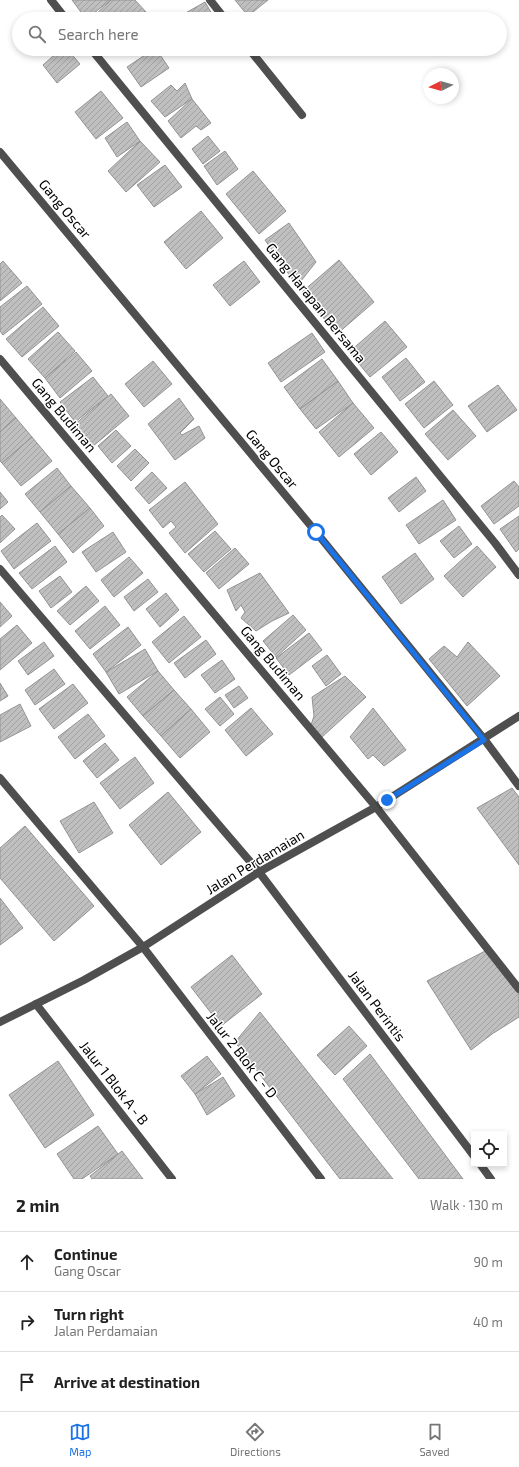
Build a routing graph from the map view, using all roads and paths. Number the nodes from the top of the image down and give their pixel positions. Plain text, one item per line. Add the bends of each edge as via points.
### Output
1 (51, 0) edge
2 (210, 0) edge
3 (60, 12) edge
4 (219, 12) edge
5 (97, 56) edge
6 (255, 56) edge
7 (302, 115) dead end
8 (0, 152) edge
9 (0, 359) edge
10 (0, 569) edge
11 (519, 575) edge
12 (519, 716) edge
13 (484, 740) junction
14 (0, 778) edge
15 (519, 786) edge
16 (376, 807) junction
17 (259, 872) junction
18 (143, 946) junction
19 (519, 989) edge
20 (36, 1004) junction
21 (0, 1022) edge
22 (471, 1152) edge
23 (482, 1167) edge
24 (172, 1179) edge
25 (321, 1179) edge
26 (491, 1179) edge

1 - 3 street
2 - 4 street
5 - 11 street, Gang Harapan Bersama
6 - 7 street
8 - 13 street, Gang Oscar via 311,526
9 - 16 street, Gang Budiman
10 - 17 street, Jalan Perintis
12 - 13 street, Jalan Perdamaian
13 - 15 street, Gang Oscar
13 - 16 street, Jalan Perdamaian
14 - 18 street, Jalur 2 Blok C - D
16 - 17 street, Jalan Perdamaian
16 - 19 street, Gang Budiman
17 - 18 street, Jalan Perdamaian
17 - 22 street, Jalan Perintis
18 - 20 street, Jalan Perdamaian
18 - 25 street, Jalur 2 Blok C - D
20 - 21 street, Jalan Perdamaian
20 - 24 street, Jalur 1 Blok A - B
23 - 26 street

